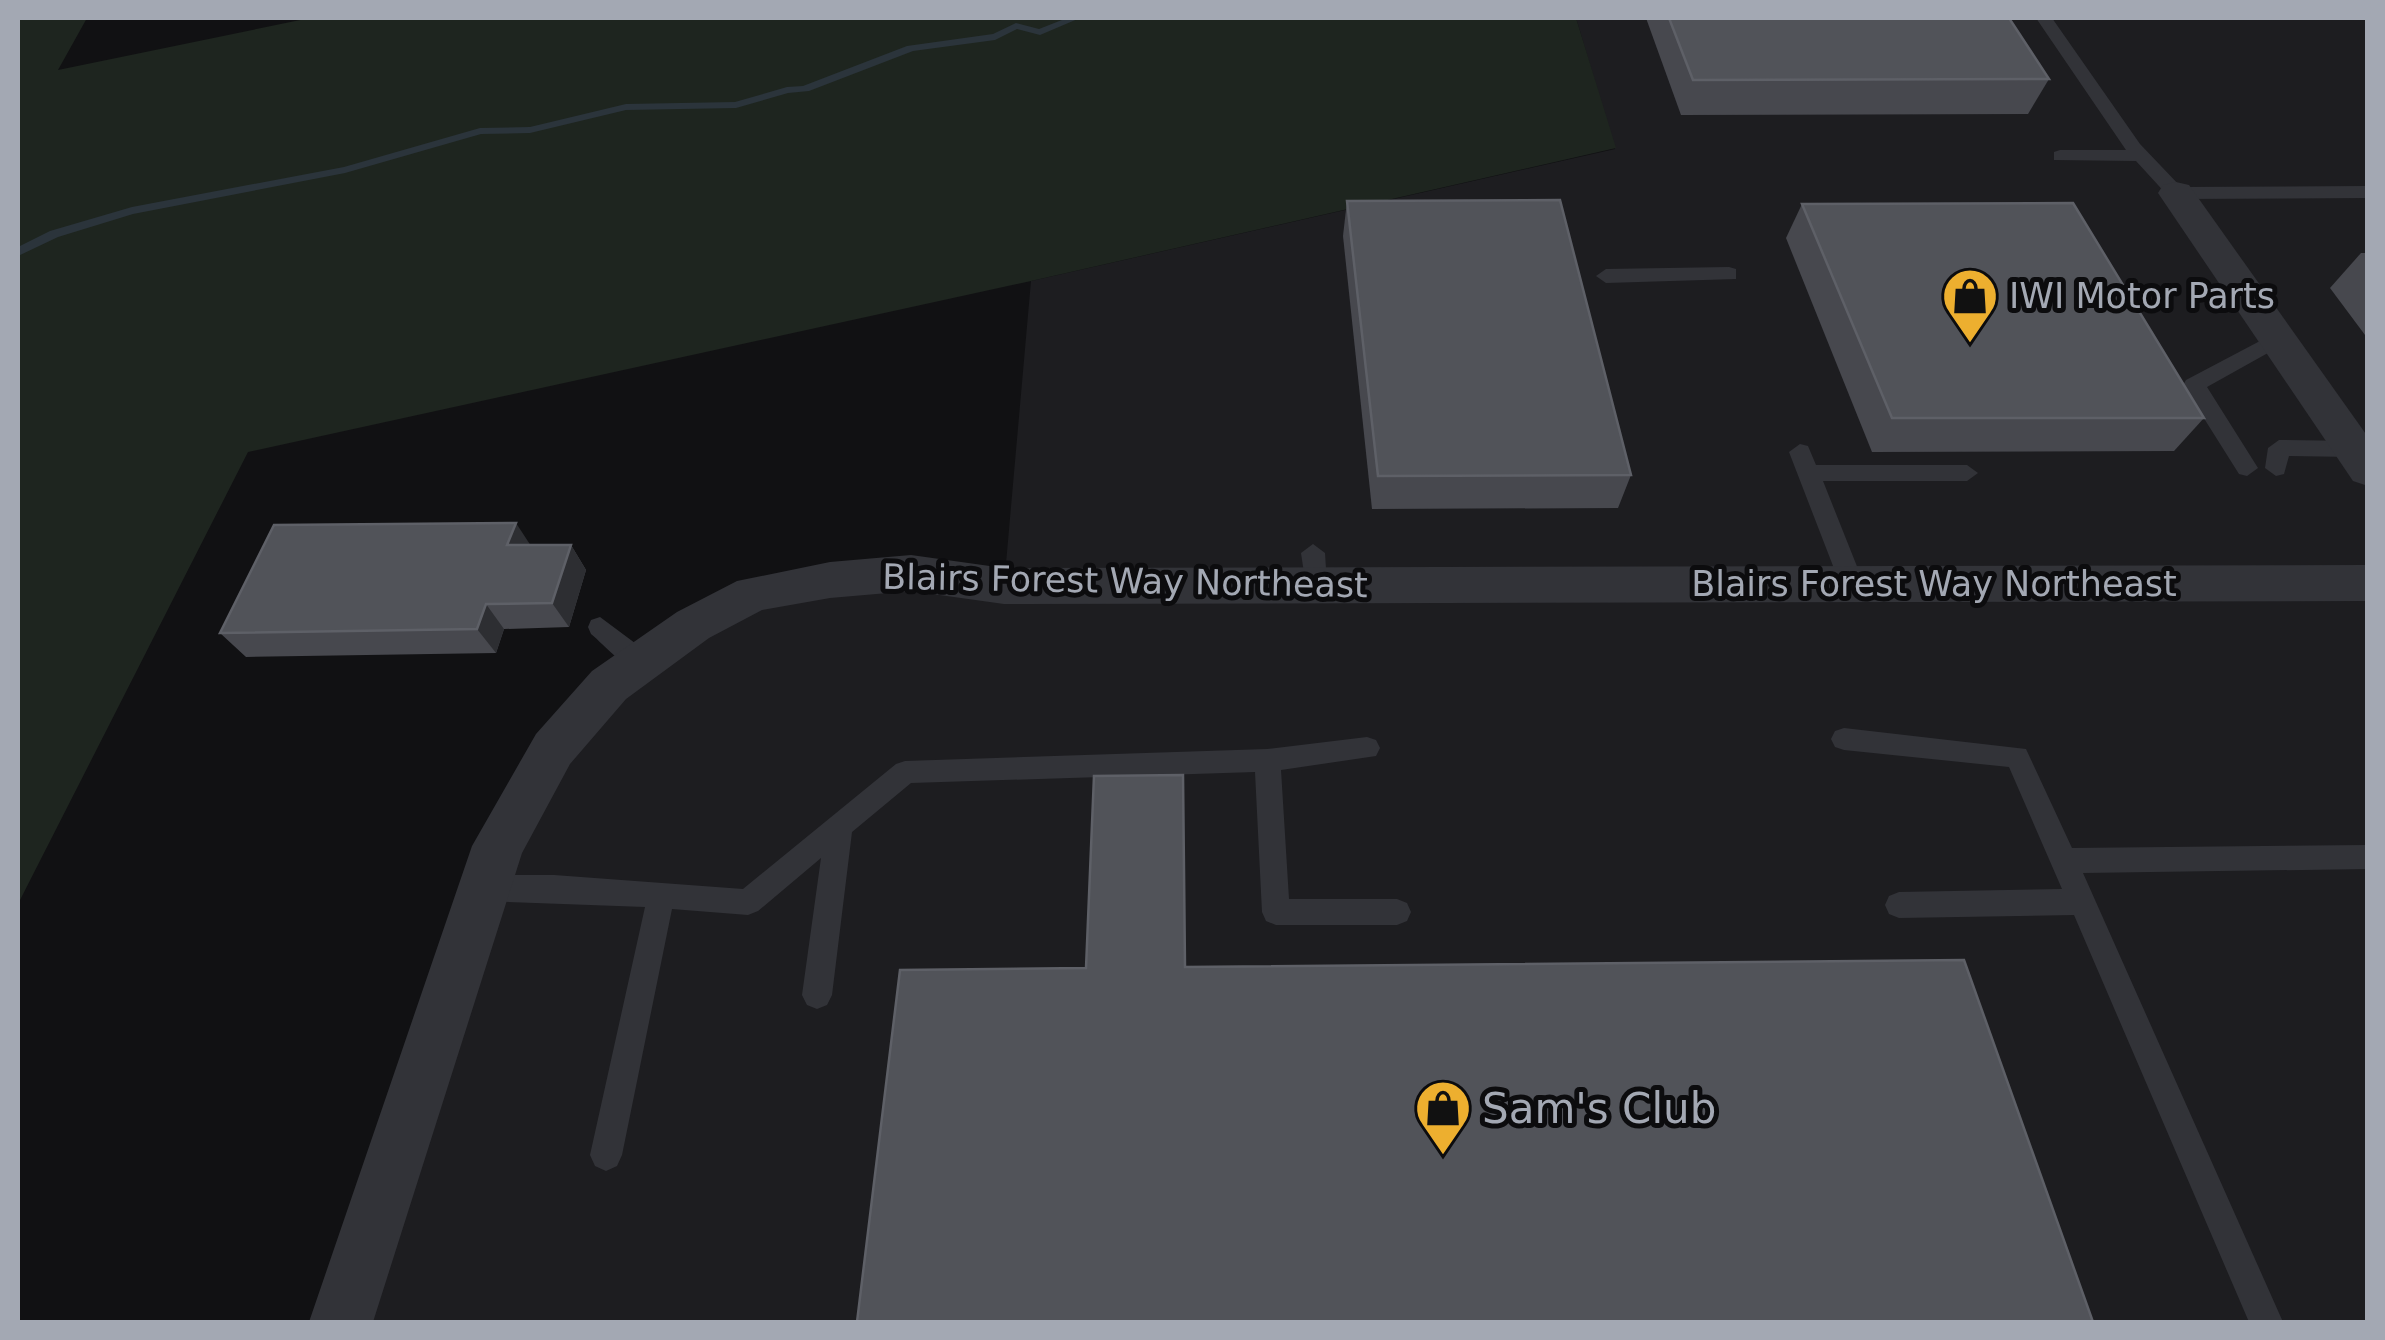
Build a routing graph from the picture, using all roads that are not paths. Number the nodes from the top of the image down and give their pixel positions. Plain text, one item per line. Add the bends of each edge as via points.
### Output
1 (2044, 18) edge
2 (2140, 155) junction
3 (2060, 156) dead end
4 (2368, 192) edge
5 (2176, 193) junction
6 (1728, 274) dead end
7 (1606, 276) dead end
8 (2276, 338) junction
9 (2360, 460) edge
10 (2247, 468) dead end
11 (2276, 468) dead end
12 (1967, 473) dead end
13 (2368, 583) edge
14 (1852, 584) junction
15 (600, 627) dead end
16 (642, 662) junction
17 (1844, 739) dead end
18 (1367, 748) dead end
19 (1267, 760) junction
20 (839, 827) junction
21 (2368, 857) edge
22 (2064, 861) junction
23 (484, 888) junction
24 (661, 896) junction
25 (2082, 902) junction
26 (1899, 906) dead end
27 (1397, 912) dead end
28 (817, 995) dead end
29 (606, 1156) dead end
30 (341, 1322) edge
31 (2266, 1322) edge

1 - 2 lane
2 - 3 lane
2 - 5 lane
4 - 5 lane
5 - 8 street
6 - 7 lane
8 - 9 street
8 - 10 lane via 2194,386
9 - 11 lane via 2278,448
12 - 14 lane via 1804,463
13 - 14 street, Blairs Forest Way Northeast
14 - 16 street, Blairs Forest Way Northeast via 1314,569 1004,586 912,573 752,594
15 - 16 lane
16 - 23 street, Blairs Forest Way Northeast via 609,684 553,749 498,846
17 - 22 lane via 2018,757
18 - 19 lane
19 - 20 lane via 905,772
19 - 27 lane via 1276,912
20 - 24 lane via 748,902
20 - 28 lane
21 - 22 lane
22 - 25 lane
23 - 24 lane
23 - 30 street, Blairs Forest Way Northeast
24 - 29 lane
25 - 26 lane
25 - 31 lane

